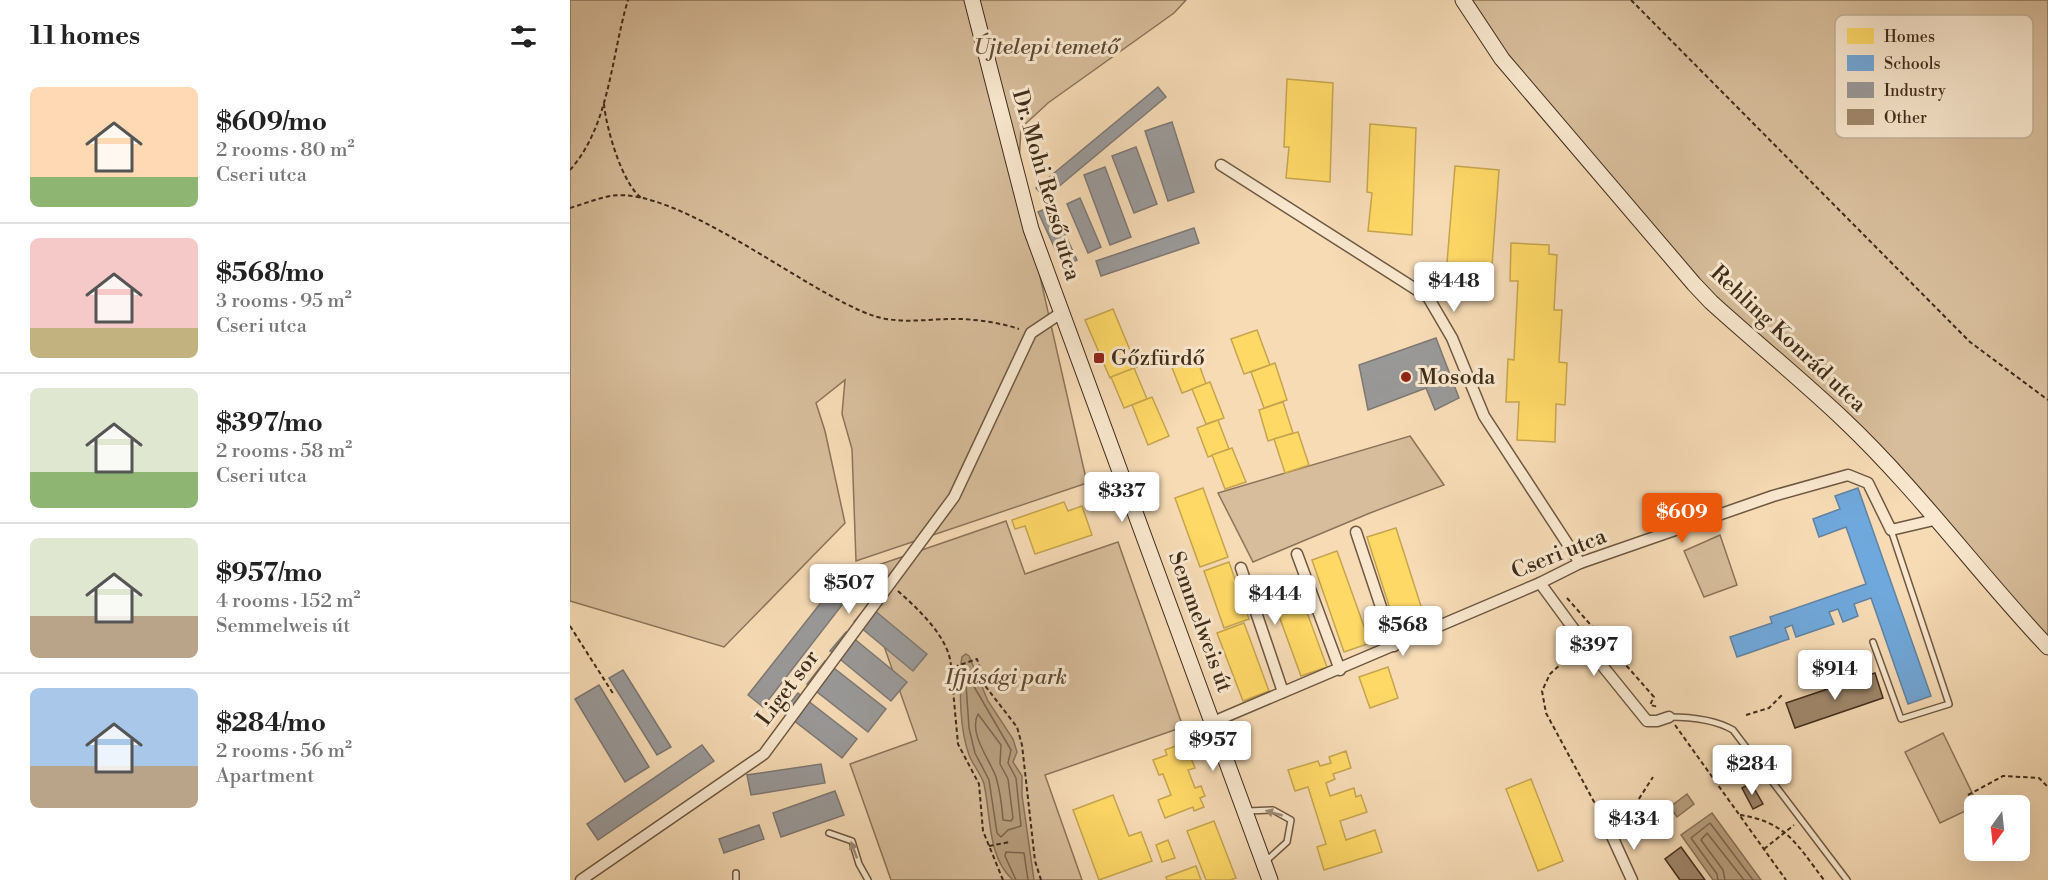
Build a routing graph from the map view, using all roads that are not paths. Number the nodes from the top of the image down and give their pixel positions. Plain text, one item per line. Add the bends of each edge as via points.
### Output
1 (972, 0) edge
2 (1463, 0) edge
3 (1221, 165) dead end
4 (1061, 313) junction
5 (1938, 519) junction
6 (1891, 530) junction
7 (1356, 532) dead end
8 (1297, 554) dead end
9 (1580, 563) junction
10 (1241, 568) dead end
11 (1540, 583) junction
12 (1873, 642) dead end
13 (1394, 646) junction
14 (2048, 647) edge
15 (1340, 670) junction
16 (1282, 692) junction
17 (1669, 717) joint
18 (1213, 722) junction
19 (1245, 811) junction
20 (829, 833) dead end
21 (1611, 834) road end
22 (1264, 863) junction
23 (581, 880) edge
24 (868, 880) edge
25 (1264, 880) edge
26 (1270, 880) edge
27 (1632, 880) edge
28 (1847, 880) edge

1 - 4 street, Dr. Mohi Rezső utca via 1031,229
2 - 5 street, Rehling Konrád utca via 1503,59 1711,302 1845,420
3 - 9 street via 1428,297 1452,338 1484,416
4 - 18 street, Semmelweis út
4 - 23 street, Liget sor via 1031,333 954,497 764,754
5 - 6 street
5 - 14 street, Rehling Konrád utca
6 - 9 street, Cseri utca via 1868,483 1848,475 1773,496
6 - 12 lane via 1949,704 1901,719
7 - 13 street
8 - 15 street
9 - 11 street, Cseri utca
10 - 16 street
11 - 13 street, Cseri utca
11 - 17 street via 1647,721
13 - 15 street, Cseri utca
15 - 16 street, Cseri utca
16 - 18 street, Cseri utca
17 - 28 lane via 1722,724 1733,730
18 - 19 street, Semmelweis út
19 - 22 street, Semmelweis út
22 -> 19 lane via 1287,842 1291,820 1273,810
24 -> 20 lane via 852,842
21 - 27 street
22 - 25 street
22 - 26 street, Semmelweis út

